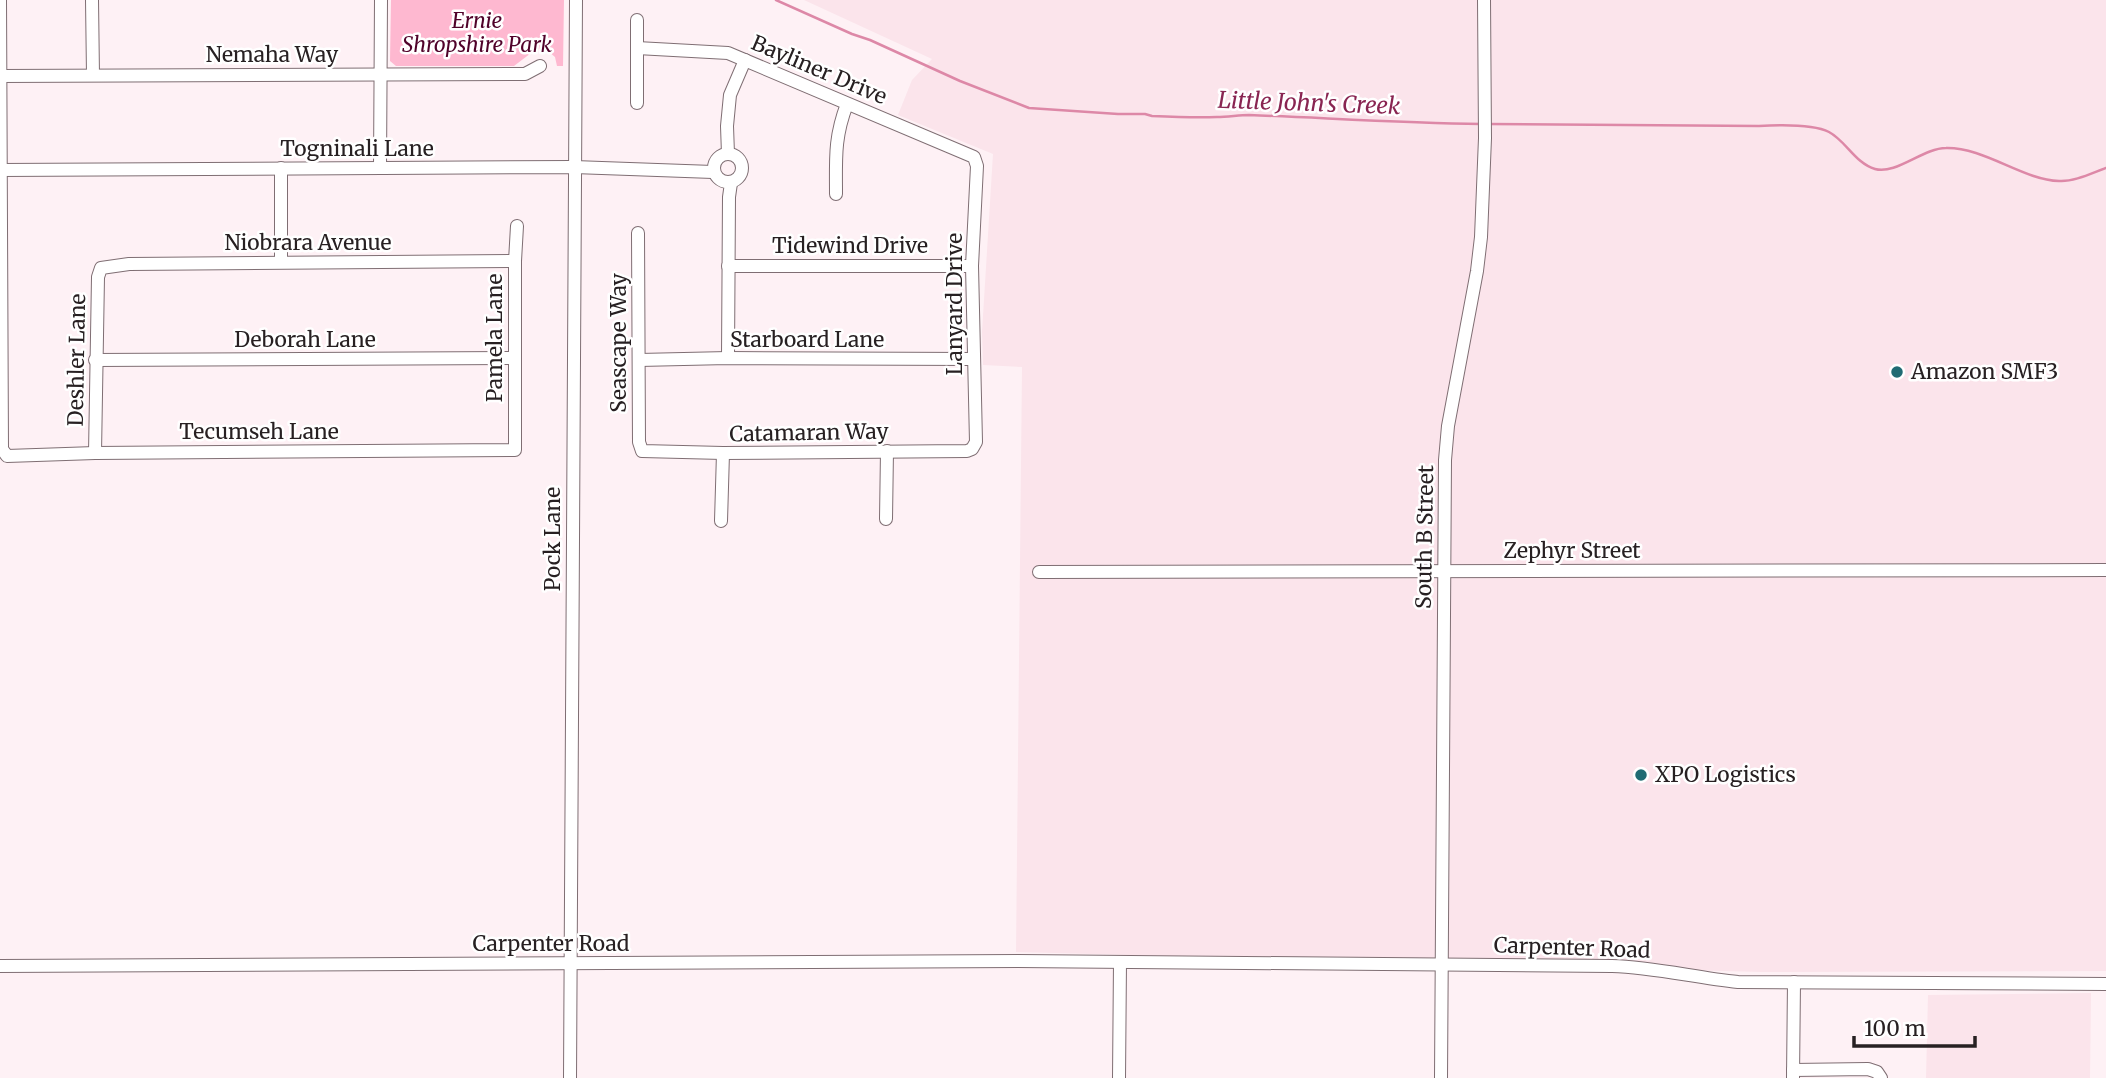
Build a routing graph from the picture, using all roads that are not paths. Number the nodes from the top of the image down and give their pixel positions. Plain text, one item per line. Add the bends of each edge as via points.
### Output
1 (1, 0) edge
2 (93, 0) edge
3 (381, 0) edge
4 (576, 0) edge
5 (1484, 0) edge
6 (637, 20) dead end
7 (637, 48) junction
8 (745, 60) junction
9 (540, 66) dead end
10 (380, 74) junction
11 (93, 75) junction
12 (1, 76) edge
13 (637, 103) dead end
14 (847, 104) junction
15 (728, 154) junction
16 (976, 161) joint
17 (574, 167) junction
18 (281, 168) junction
19 (380, 168) junction
20 (1, 170) edge
21 (713, 172) junction
22 (731, 183) junction
23 (836, 194) dead end
24 (517, 226) dead end
25 (638, 233) dead end
26 (515, 261) junction
27 (281, 262) junction
28 (728, 266) junction
29 (972, 266) junction
30 (101, 268) joint
31 (1, 356) edge
32 (514, 358) junction
33 (728, 358) junction
34 (974, 359) junction
35 (95, 360) junction
36 (639, 360) junction
37 (974, 446) joint
38 (514, 450) joint
39 (642, 451) joint
40 (887, 451) junction
41 (94, 453) junction
42 (723, 453) junction
43 (886, 519) dead end
44 (721, 521) dead end
45 (2106, 569) edge
46 (1443, 571) junction
47 (1039, 572) dead end
48 (1120, 962) junction
49 (571, 964) junction
50 (1441, 964) junction
51 (0, 966) edge
52 (1794, 982) junction
53 (2106, 984) edge
54 (1793, 1074) edge
55 (570, 1078) edge
56 (1119, 1078) edge
57 (1441, 1078) edge
58 (1881, 1078) edge

1 - 12 street
2 - 11 street
3 - 10 street
4 - 17 street, Pock Lane
5 - 46 street, South B Street via 1481,237 1448,426
6 - 7 street
7 - 8 street, Bayliner Drive via 719,51
7 - 13 street
8 - 14 street, Bayliner Drive
8 - 15 street via 730,95
9 - 10 street, Nemaha Way via 525,74
10 - 11 street, Nemaha Way
10 - 19 street
11 - 12 street, Nemaha Way
12 - 20 street
14 - 16 street, Bayliner Drive via 970,154
14 - 23 street via 836,144
15 - 21 street via 718,157
15 - 22 street via 742,165 738,179
16 - 29 street, Lanyard Drive
17 - 19 street, Togninali Lane
17 - 21 street, Togninali Lane
17 - 49 street, Pock Lane
18 - 19 street, Togninali Lane
18 - 20 street, Togninali Lane
18 - 27 street
20 - 31 street
21 - 22 street via 717,179
22 - 28 street
24 - 26 street, Pamela Lane
25 - 36 street, Seascape Way
26 - 27 street, Niobrara Avenue
26 - 32 street, Pamela Lane
27 - 30 street, Niobrara Avenue
28 - 29 street, Tidewind Drive
28 - 33 street
29 - 34 street, Lanyard Drive
30 - 35 street, Deshler Lane
31 - 41 street, Tecumseh Lane via 2,449 7,456
32 - 35 street, Deborah Lane
32 - 38 street, Pamela Lane
33 - 34 street, Starboard Lane
33 - 36 street, Starboard Lane
34 - 37 street, Lanyard Drive
35 - 41 street, Deshler Lane
36 - 39 street, Seascape Way
37 - 40 street, Catamaran Way via 967,451
38 - 41 street, Tecumseh Lane
39 - 42 street, Catamaran Way
40 - 42 street, Catamaran Way
40 - 43 street
42 - 44 street
45 - 46 street, Zephyr Street
46 - 47 street, Zephyr Street
46 - 50 street, South B Street
48 - 49 street, Carpenter Road
48 - 50 street, Carpenter Road
48 - 56 street
49 - 51 street, Carpenter Road
49 - 55 street, Pock Lane
50 - 52 street, Carpenter Road via 1628,966 1712,979
50 - 57 street, South B Street
52 - 53 street, Carpenter Road
52 - 54 street
54 - 58 street via 1868,1069

